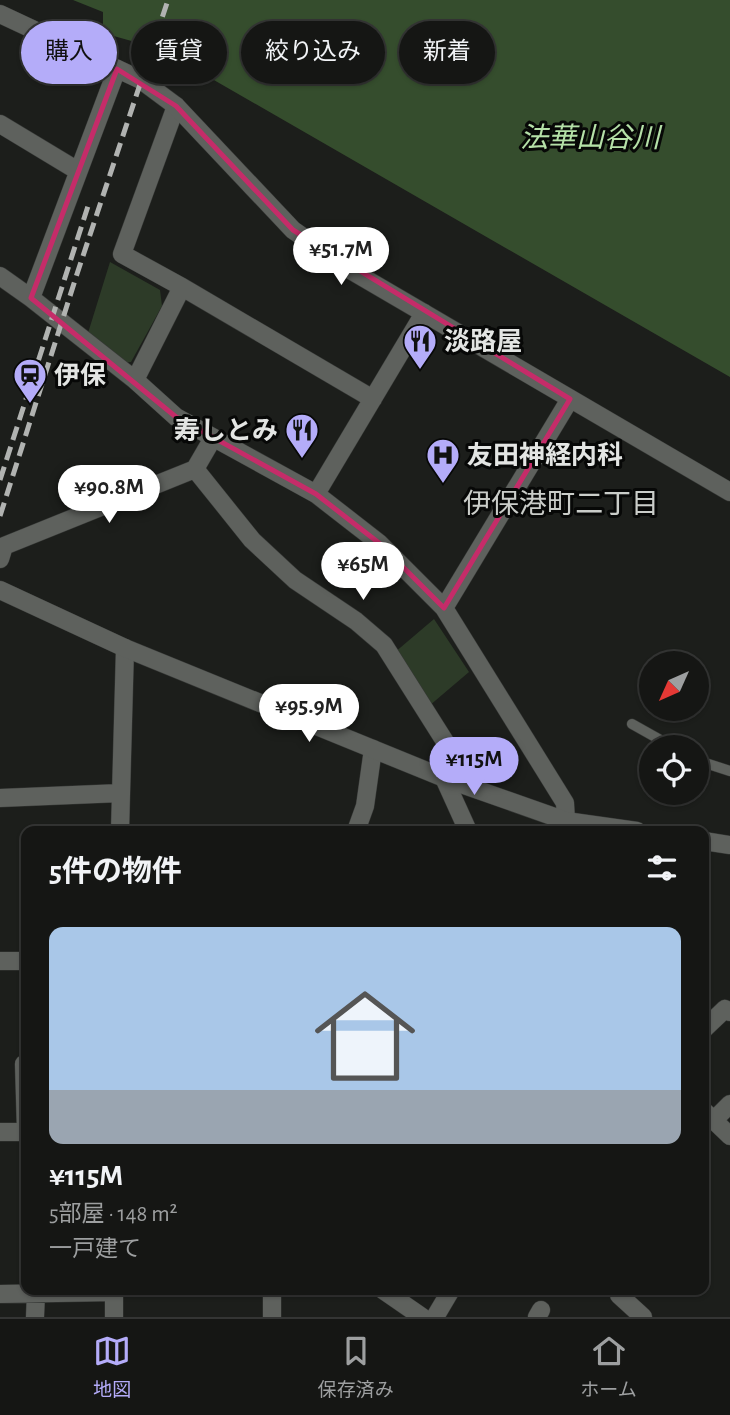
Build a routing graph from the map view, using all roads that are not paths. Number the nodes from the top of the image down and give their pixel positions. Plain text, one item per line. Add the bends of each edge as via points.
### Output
1 (0, 14) edge
2 (21, 24) edge
3 (117, 69) edge
4 (111, 84) edge
5 (176, 106) junction
6 (0, 124) edge
7 (78, 172) junction
8 (0, 276) edge
9 (182, 287) junction
10 (31, 298) junction
11 (424, 313) junction
12 (135, 380) junction
13 (373, 399) junction
14 (570, 399) junction
15 (213, 438) junction
16 (195, 469) junction
17 (730, 492) edge
18 (316, 494) junction
19 (0, 559) edge
20 (0, 590) edge
21 (444, 608) junction
22 (125, 648) junction
23 (632, 724) dead end
24 (652, 735) edge
25 (373, 749) junction
26 (709, 764) edge
27 (730, 771) edge
28 (452, 781) junction
29 (121, 793) junction
30 (0, 798) edge
31 (566, 821) junction
32 (120, 826) edge
33 (358, 826) edge
34 (466, 826) edge
35 (602, 826) edge
36 (709, 842) edge
37 (730, 845) edge
38 (0, 961) edge
39 (21, 961) edge
40 (730, 1012) edge
41 (709, 1025) edge
42 (730, 1104) edge
43 (709, 1115) edge
44 (709, 1117) edge
45 (0, 1132) edge
46 (21, 1132) edge
47 (730, 1136) edge
48 (21, 1293) edge
49 (0, 1294) edge
50 (36, 1295) edge
51 (114, 1295) edge
52 (272, 1295) edge
53 (390, 1295) edge
54 (448, 1295) edge
55 (619, 1295) dead end
56 (36, 1317) edge
57 (114, 1317) edge
58 (272, 1317) edge
59 (422, 1317) edge
60 (435, 1317) edge
61 (643, 1317) edge

1 - 2 street
3 - 5 street
4 - 7 street
5 - 9 street via 122,254
5 - 11 street via 293,230
6 - 7 street
7 - 10 street
8 - 10 street
9 - 12 street
9 - 13 street
10 - 12 street
11 - 13 street
11 - 14 street
12 - 15 street via 176,418
13 - 18 street
14 - 17 street
14 - 21 street
15 - 16 street
15 - 18 street
16 - 19 street via 4,546
16 - 28 street via 252,540 295,580 384,645 444,740
18 - 21 street via 379,543
20 - 22 street
21 - 31 street via 565,803
22 - 25 street
22 - 29 street
23 - 24 lane
25 - 28 street
25 - 33 street
26 - 27 lane
28 - 31 street
28 - 34 street
29 - 30 street
29 - 32 street
31 - 35 street
36 - 37 street
38 - 39 street
40 - 41 street via 725,1009
42 - 43 street
44 - 47 street
45 - 46 street
48 - 49 street
50 - 56 street
51 - 57 street
52 - 58 street
53 - 59 street
54 - 60 street
55 - 61 street

